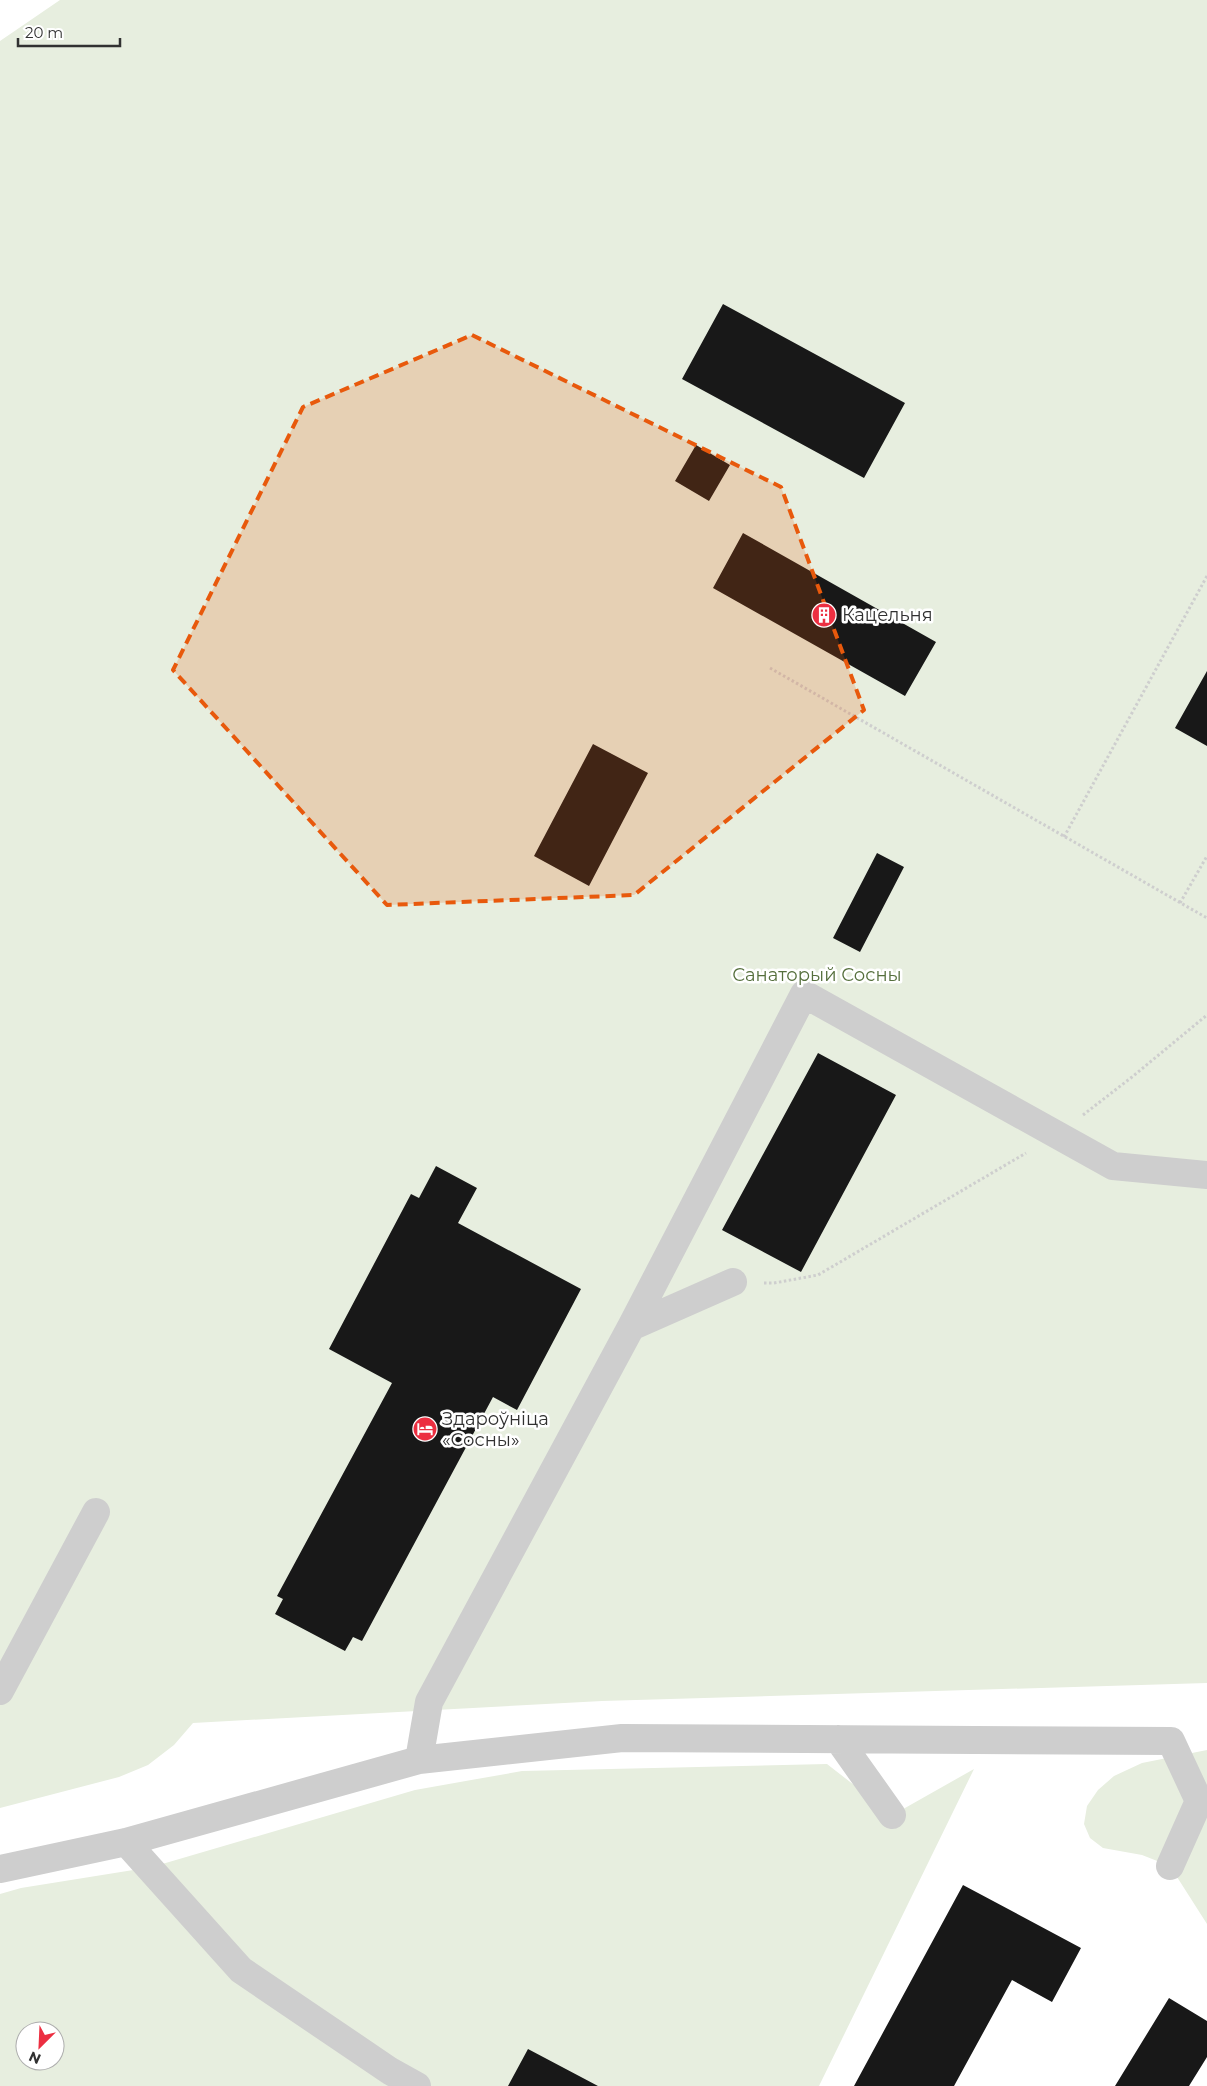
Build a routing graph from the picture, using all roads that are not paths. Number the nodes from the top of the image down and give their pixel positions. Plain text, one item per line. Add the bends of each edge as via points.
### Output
1 (1207, 1176) edge
2 (733, 1282) road end
3 (631, 1327) junction
4 (96, 1512) dead end
5 (0, 1691) edge
6 (838, 1739) junction
7 (418, 1760) junction
8 (1203, 1810) edge
9 (892, 1815) dead end
10 (126, 1842) junction
11 (1170, 1866) dead end
12 (0, 1869) edge
13 (417, 2086) edge

1 - 3 street via 1113,1166 804,994
2 - 3 street
3 - 7 street via 429,1702
4 - 5 street
6 - 7 street via 622,1738
6 - 8 street via 1171,1741
6 - 9 street
7 - 10 street
8 - 11 street
10 - 12 street
10 - 13 street via 241,1970

